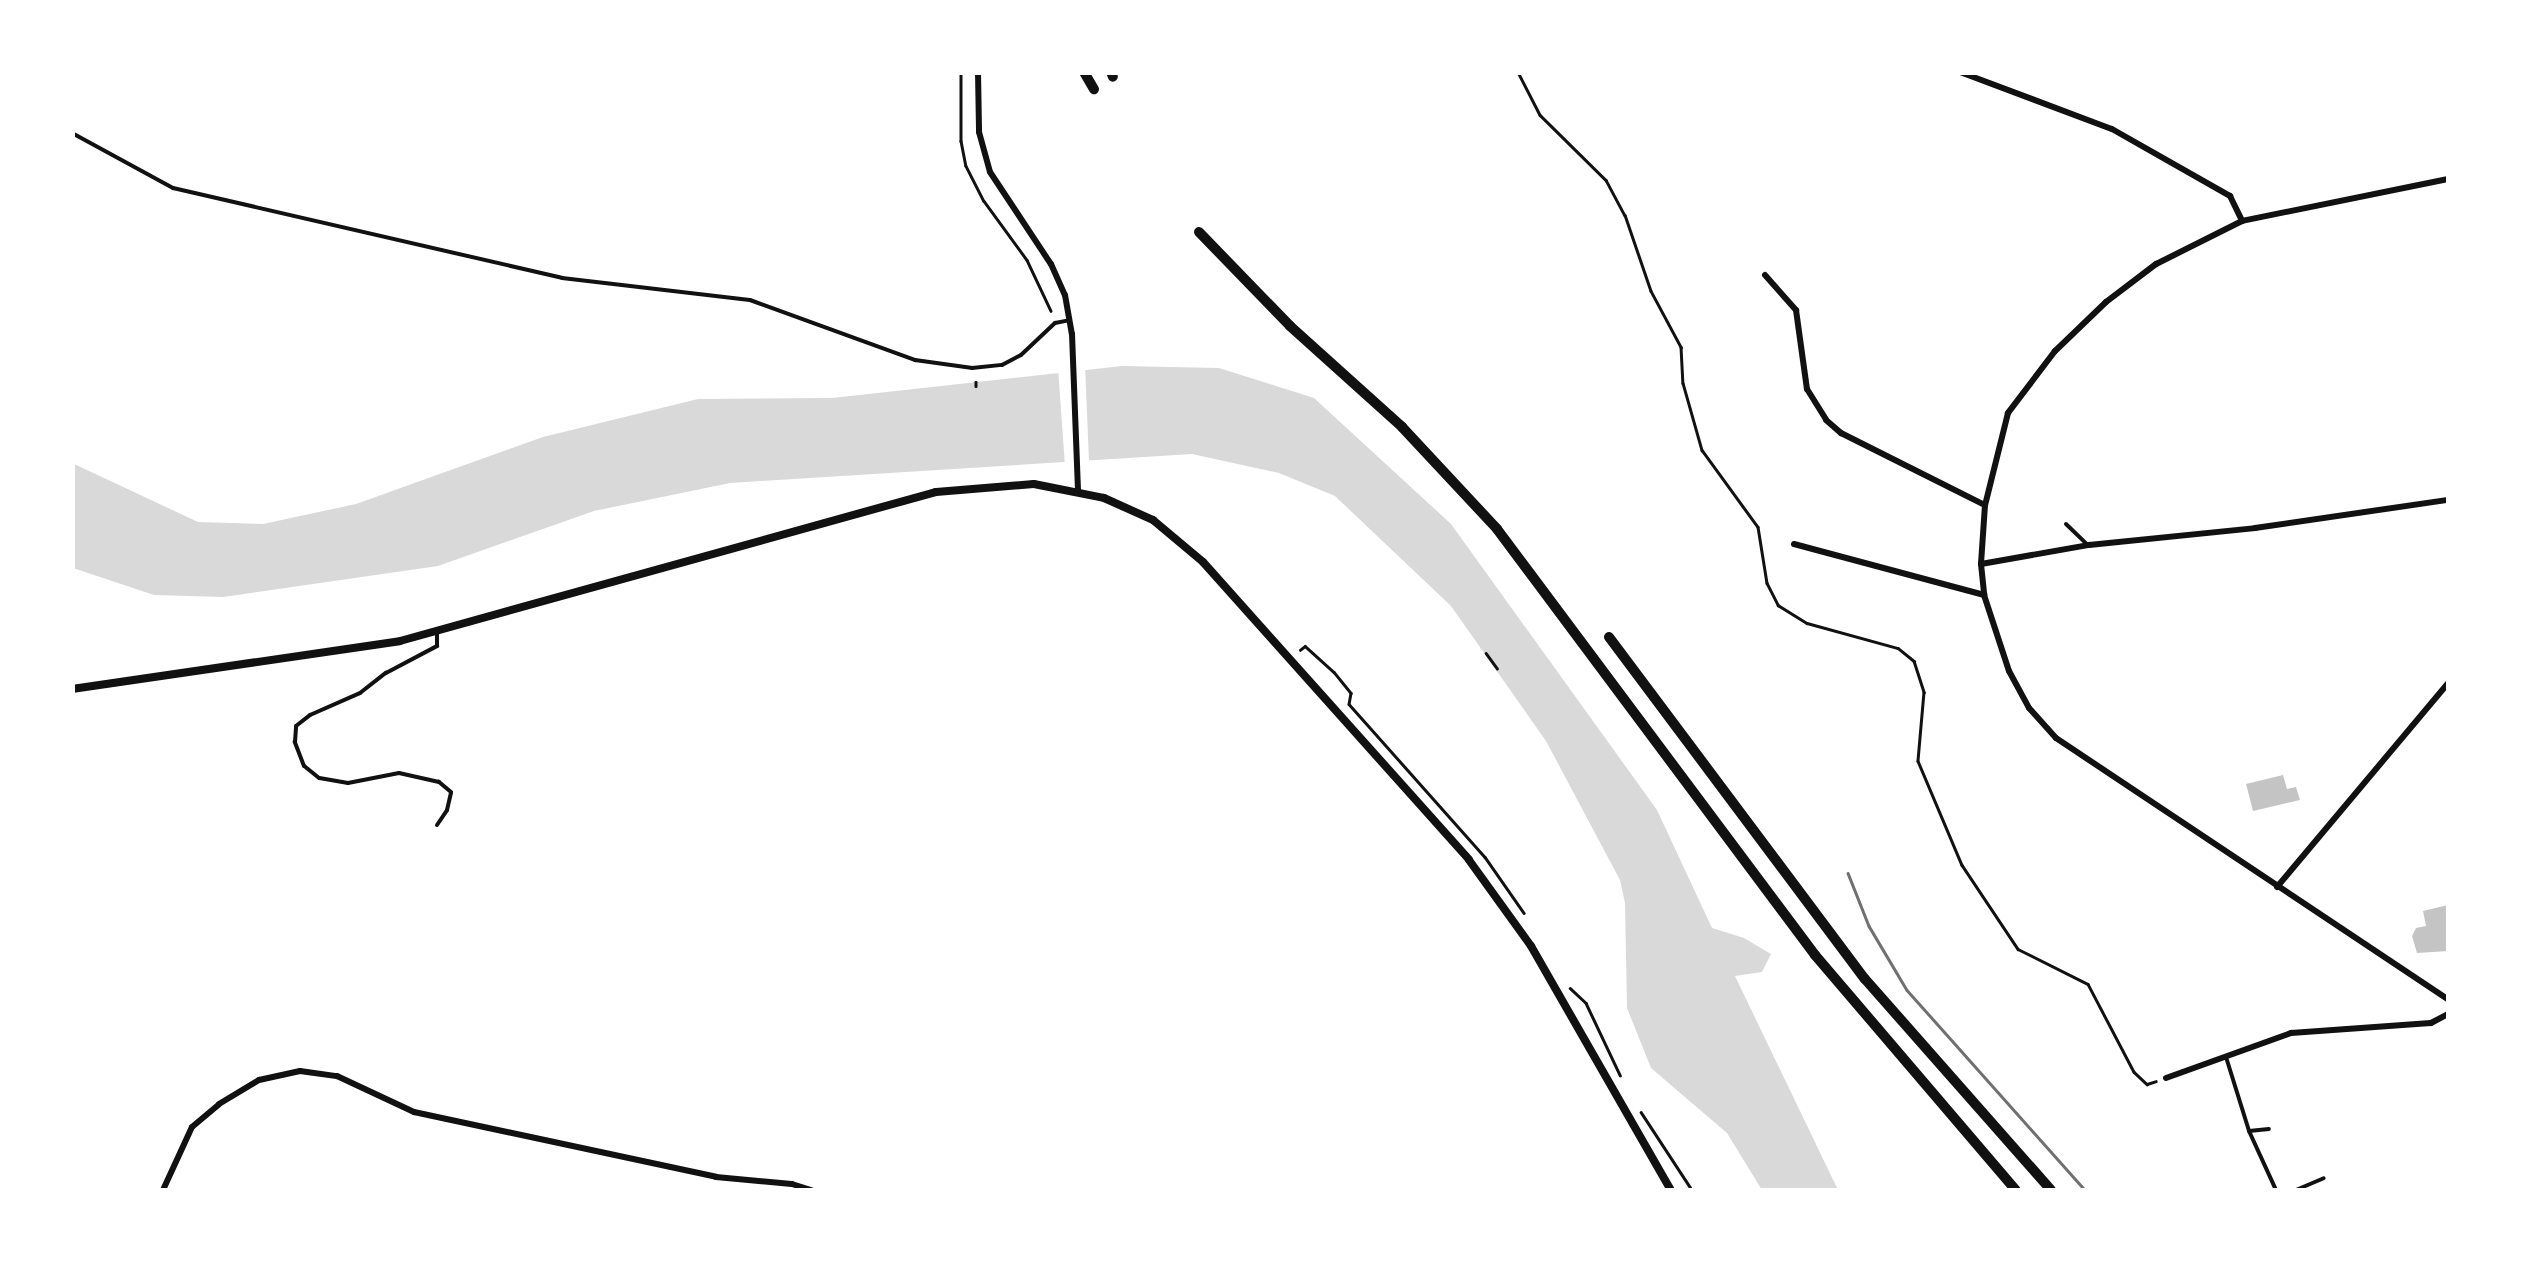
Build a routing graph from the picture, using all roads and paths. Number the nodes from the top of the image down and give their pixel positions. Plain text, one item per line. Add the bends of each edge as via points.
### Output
1 (978, 72) edge
2 (1084, 72) edge
3 (1518, 72) edge
4 (1960, 72) edge
5 (1094, 89) dead end
6 (72, 133) edge
7 (2448, 179) edge
8 (2242, 221) junction
9 (1198, 232) dead end
10 (1765, 275) dead end
11 (1071, 320) junction
12 (1078, 490) junction
13 (2448, 500) edge
14 (1985, 504) junction
15 (2066, 524) dead end
16 (1794, 544) dead end
17 (2089, 545) junction
18 (1982, 564) junction
19 (1984, 596) junction
20 (436, 630) junction
21 (1609, 637) dead end
22 (1486, 652) dead end
23 (1497, 668) dead end
24 (2448, 683) edge
25 (72, 689) edge
26 (437, 824) dead end
27 (2277, 887) junction
28 (2448, 999) edge
29 (2448, 1014) edge
30 (2226, 1057) junction
31 (2166, 1078) dead end
32 (2147, 1084) dead end
33 (2269, 1129) dead end
34 (2249, 1130) junction
35 (2324, 1178) dead end
36 (164, 1190) edge
37 (811, 1190) edge
38 (1671, 1190) edge
39 (2016, 1190) edge
40 (2052, 1190) edge
41 (2276, 1190) edge
42 (2296, 1190) edge

1 - 11 street via 979,132 990,172 1059,278
2 - 5 highway
3 - 32 path via 1540,115 1606,180 1625,216 1651,291 1682,347 1683,384 1702,450 1758,528 1767,583 1778,605 1807,622 1898,648 1914,661 1924,692 1918,761 1962,866 2018,948 2088,984 2134,1072
4 - 8 street via 2112,129 2230,196
6 - 11 lane via 173,188 562,278 750,300 915,360 1002,365 1055,324
7 - 8 street
8 - 14 street via 2156,264 2055,351 2008,414
9 - 39 highway via 1392,417 1524,562 1805,942
10 - 14 street via 1796,310 1807,389 1826,420
11 - 12 street
12 - 20 street via 1034,484 936,492
12 - 38 street via 1131,508 1188,547 1469,860 1531,946
13 - 17 street
14 - 18 street
15 - 17 lane
16 - 19 street
17 - 18 street
18 - 19 street
19 - 27 street via 2009,671 2056,738
20 - 25 street via 400,641
20 - 26 lane via 438,646 310,715 296,726 295,742 304,766 319,778 348,783 398,773 440,782 450,792
21 - 40 highway via 1835,942
22 - 23 path
24 - 27 street
27 - 28 street
29 - 30 street via 2430,1023 2291,1034
30 - 31 street
30 - 34 lane
33 - 34 lane
34 - 41 lane
35 - 42 lane
36 - 37 street via 192,1127 260,1080 300,1071 337,1076 414,1112

